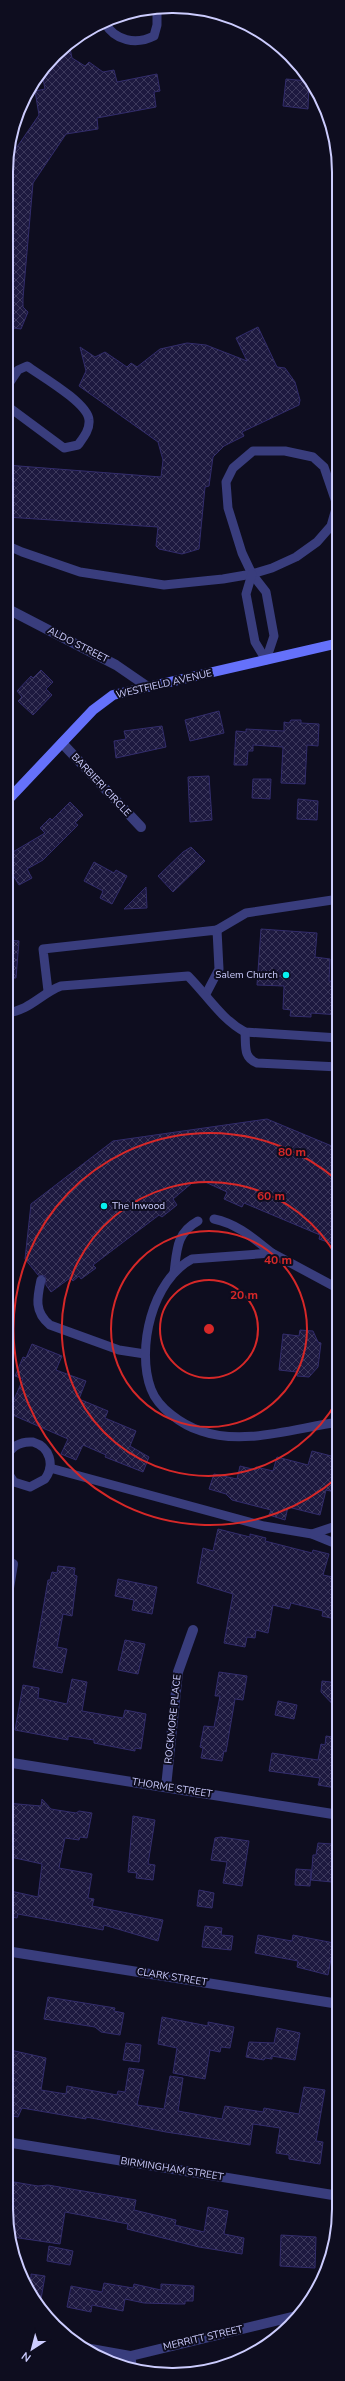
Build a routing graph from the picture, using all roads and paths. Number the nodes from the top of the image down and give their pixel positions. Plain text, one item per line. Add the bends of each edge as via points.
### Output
1 (157, 14) edge
2 (107, 27) edge
3 (13, 378) edge
4 (13, 410) edge
5 (332, 490) edge
6 (332, 522) edge
7 (13, 548) edge
8 (252, 574) junction
9 (13, 612) edge
10 (332, 645) edge
11 (266, 660) junction
12 (148, 687) junction
13 (62, 743) junction
14 (13, 795) edge
15 (141, 827) dead end
16 (332, 900) edge
17 (217, 930) junction
18 (48, 991) junction
19 (206, 994) junction
20 (13, 1012) edge
21 (245, 1032) junction
22 (332, 1038) edge
23 (332, 1066) edge
24 (214, 1219) dead end
25 (198, 1221) dead end
26 (272, 1253) junction
27 (174, 1273) junction
28 (41, 1280) dead end
29 (332, 1285) edge
30 (145, 1354) junction
31 (332, 1423) edge
32 (13, 1448) edge
33 (50, 1468) junction
34 (13, 1480) edge
35 (332, 1527) edge
36 (312, 1534) junction
37 (332, 1542) edge
38 (193, 1630) dead end
39 (13, 1763) edge
40 (166, 1787) junction
41 (332, 1814) edge
42 (13, 1952) edge
43 (332, 2003) edge
44 (13, 2143) edge
45 (332, 2195) edge
46 (288, 2318) edge
47 (99, 2351) edge
48 (130, 2356) junction
49 (118, 2359) edge
50 (131, 2363) edge

1 - 2 lane via 154,36 145,40 130,41 111,33
3 - 4 lane via 18,370 26,366 84,407 90,419 87,432 78,446 64,448
5 - 8 lane via 324,467 313,457 285,451 253,451 233,468 226,482 228,508 242,553
6 - 8 lane via 317,542 296,557
7 - 8 lane via 80,572 164,585
8 - 11 lane via 246,594 255,642
8 - 11 lane via 266,592 274,636
9 - 12 street, ALDO STREET via 116,665
10 - 11 street, WESTFIELD AVENUE
11 - 12 street, WESTFIELD AVENUE
12 - 13 street, WESTFIELD AVENUE via 112,695 93,710
13 - 14 street, WESTFIELD AVENUE
13 - 15 street, BARBIERI CIRCLE
16 - 17 lane via 246,913
17 - 18 lane via 43,949
17 - 19 lane via 219,969
18 - 19 lane via 61,986 188,976
18 - 20 lane via 35,1003
19 - 21 lane via 232,1026
21 - 22 lane
21 - 23 lane via 246,1056 250,1061
24 - 26 lane via 227,1222 251,1236
25 - 27 lane via 186,1227 182,1235
26 - 27 lane via 192,1259
26 - 29 lane
27 - 30 lane via 152,1314
28 - 30 lane via 37,1307 50,1325 119,1350
30 - 31 lane via 151,1390 160,1403 185,1424 199,1430 230,1437
32 - 33 lane via 32,1442 46,1452
33 - 34 lane via 42,1482 30,1487
33 - 36 lane via 264,1526
35 - 36 lane
36 - 37 lane
38 - 40 street, ROCKMORE PLACE via 178,1672
39 - 40 street, THORME STREET
40 - 41 street, THORME STREET
42 - 43 street, CLARK STREET
44 - 45 street, BIRMINGHAM STREET
46 - 48 street, MERRITT STREET
47 - 48 street
48 - 49 street, MERRITT STREET
48 - 50 street

